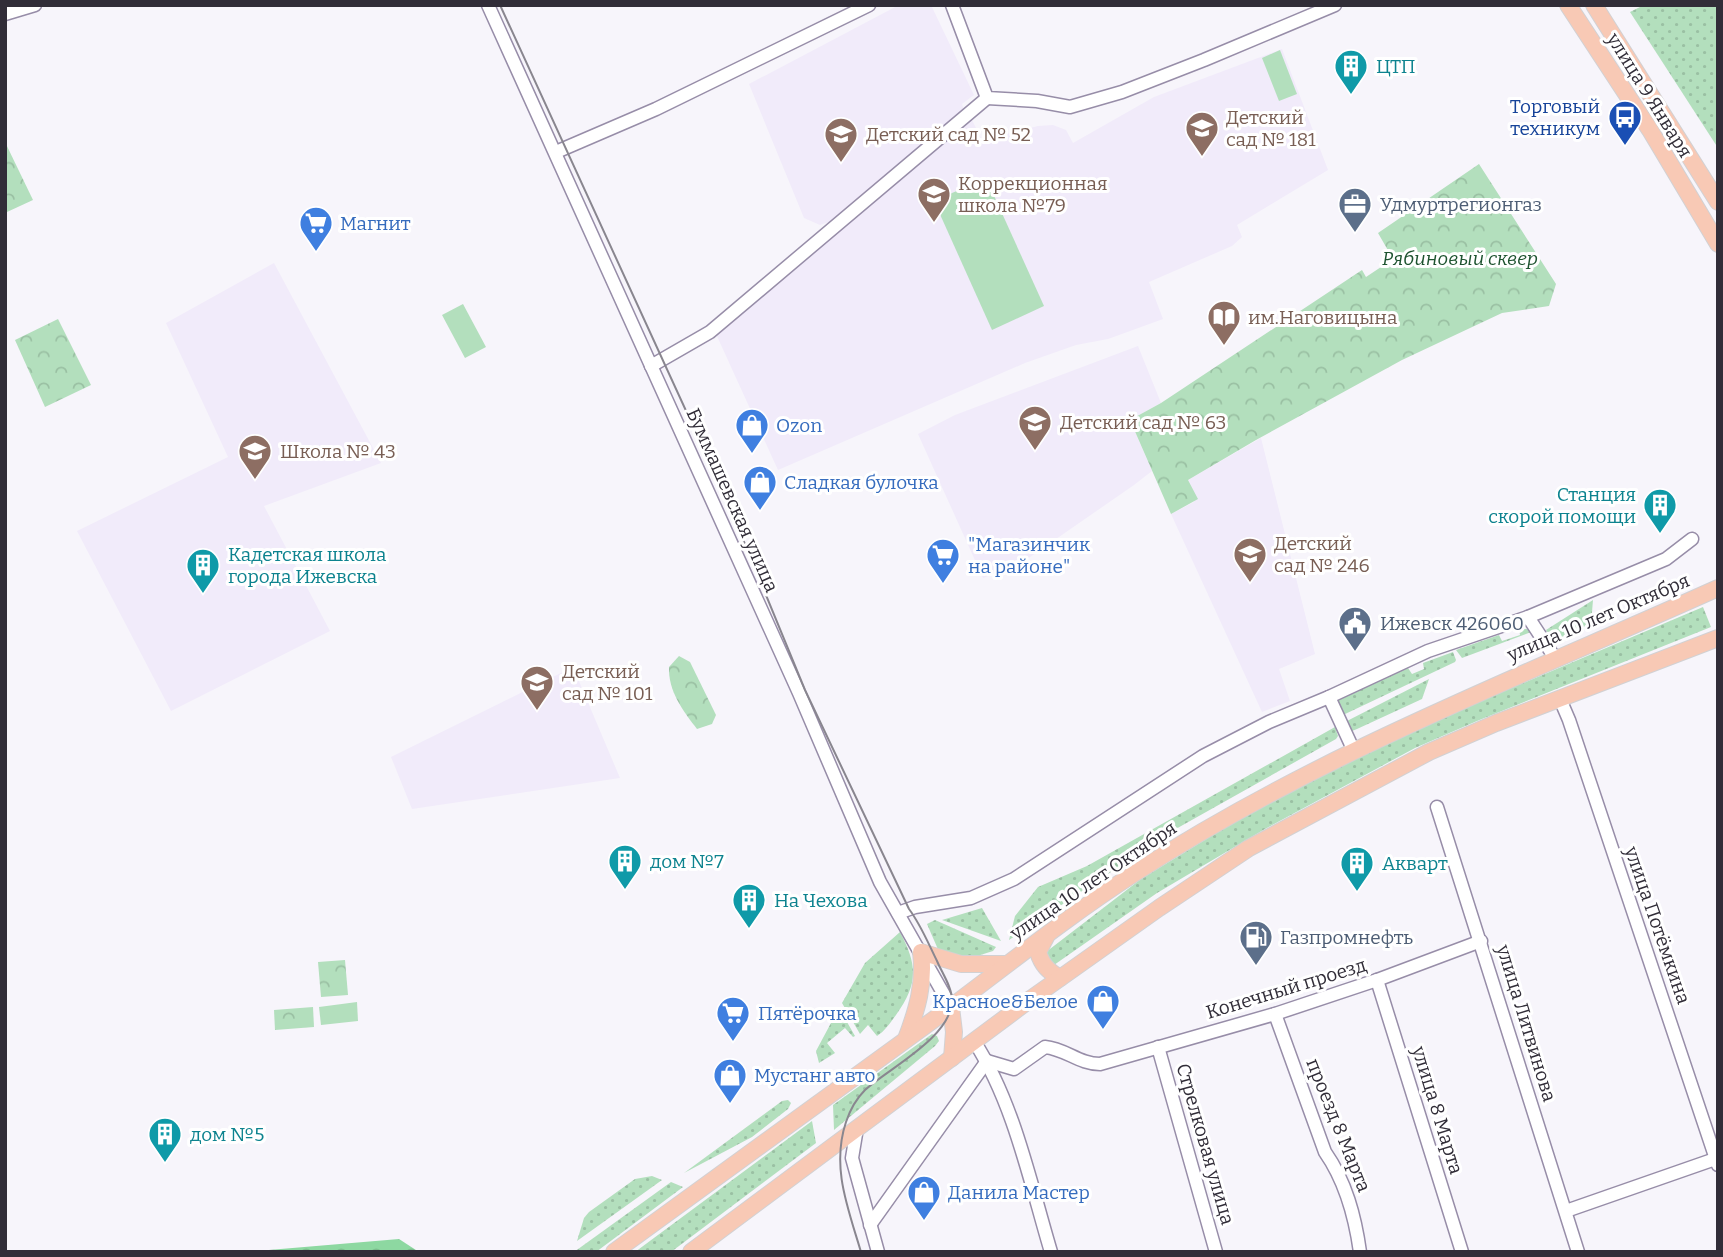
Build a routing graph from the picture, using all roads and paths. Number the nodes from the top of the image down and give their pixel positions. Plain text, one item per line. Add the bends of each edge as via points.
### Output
1 (34, 5) edge
2 (488, 5) edge
3 (869, 5) edge
4 (952, 5) edge
5 (1335, 5) edge
6 (1568, 5) edge
7 (1600, 9) edge
8 (1580, 13) edge
9 (5, 14) edge
10 (987, 97) junction
11 (556, 152) junction
12 (1718, 202) edge
13 (1718, 244) edge
14 (651, 366) junction
15 (1692, 539) dead end
16 (1718, 588) edge
17 (1528, 617) junction
18 (1718, 638) edge
19 (1555, 658) junction
20 (1329, 697) junction
21 (1560, 699) junction
22 (1353, 750) junction
23 (1437, 807) dead end
24 (898, 912) junction
25 (1046, 937) junction
26 (1481, 941) junction
27 (921, 952) junction
28 (1007, 964) junction
29 (1060, 978) junction
30 (1377, 980) junction
31 (951, 1007) junction
32 (1275, 1014) junction
33 (906, 1039) junction
34 (974, 1041) junction
35 (1158, 1047) junction
36 (952, 1058) junction
37 (987, 1061) junction
38 (857, 1128) junction
39 (1717, 1160) edge
40 (1566, 1211) junction
41 (870, 1225) junction
42 (1575, 1251) edge
43 (614, 1252) edge
44 (691, 1252) edge
45 (878, 1252) edge
46 (1051, 1252) edge
47 (1216, 1252) edge
48 (1360, 1252) edge
49 (1462, 1252) edge

1 - 9 street
2 - 11 street, Буммашевская улица
3 - 11 street via 652,111
4 - 10 street
5 - 10 street via 1122,92 1070,107
6 - 8 main road, улица 9 Января
7 - 12 main road, улица 9 Января
8 - 13 main road, улица 9 Января
10 - 14 street via 710,332
11 - 14 street, Буммашевская улица
14 - 24 street, Буммашевская улица via 880,881
15 - 17 street via 1666,559
16 - 19 main road, улица 10 лет Октября
17 - 19 street
17 - 20 street via 1428,651
18 - 21 main road
19 - 22 main road, улица 10 лет Октября
20 - 22 street
20 - 24 street via 1203,755 1013,879 971,898
21 - 29 main road via 1429,752 1249,848
21 - 39 street, улица Потёмкина
22 - 25 main road, улица 10 лет Октября via 1134,873
23 - 26 street, улица Литвинова
24 - 27 street, Буммашевская улица
25 - 28 main road, улица 10 лет Октября
25 - 29 main road via 1038,952 1041,963
26 - 30 street, Конечный проезд
26 - 40 street, улица Литвинова
27 - 28 main road via 961,964
27 - 31 street, Буммашевская улица
27 - 33 main road via 922,988
28 - 31 main road, улица 10 лет Октября
29 - 34 main road
30 - 32 street, Конечный проезд
30 - 49 street, улица 8 Марта
31 - 33 main road, улица 10 лет Октября
31 - 36 main road
32 - 35 street, Конечный проезд
32 - 48 street, проезд 8 Марта via 1325,1152 1356,1218
33 - 43 main road, улица 10 лет Октября
34 - 36 main road
34 - 37 street
35 - 37 street, Конечный проезд via 1100,1064 1085,1064 1065,1051 1045,1047 1014,1069
35 - 47 street, Стрелковая улица
36 - 38 main road
37 - 41 street
37 - 46 street via 1016,1135
38 - 41 street via 852,1158
38 - 44 main road
39 - 40 street
40 - 42 street, улица Литвинова
41 - 45 street

